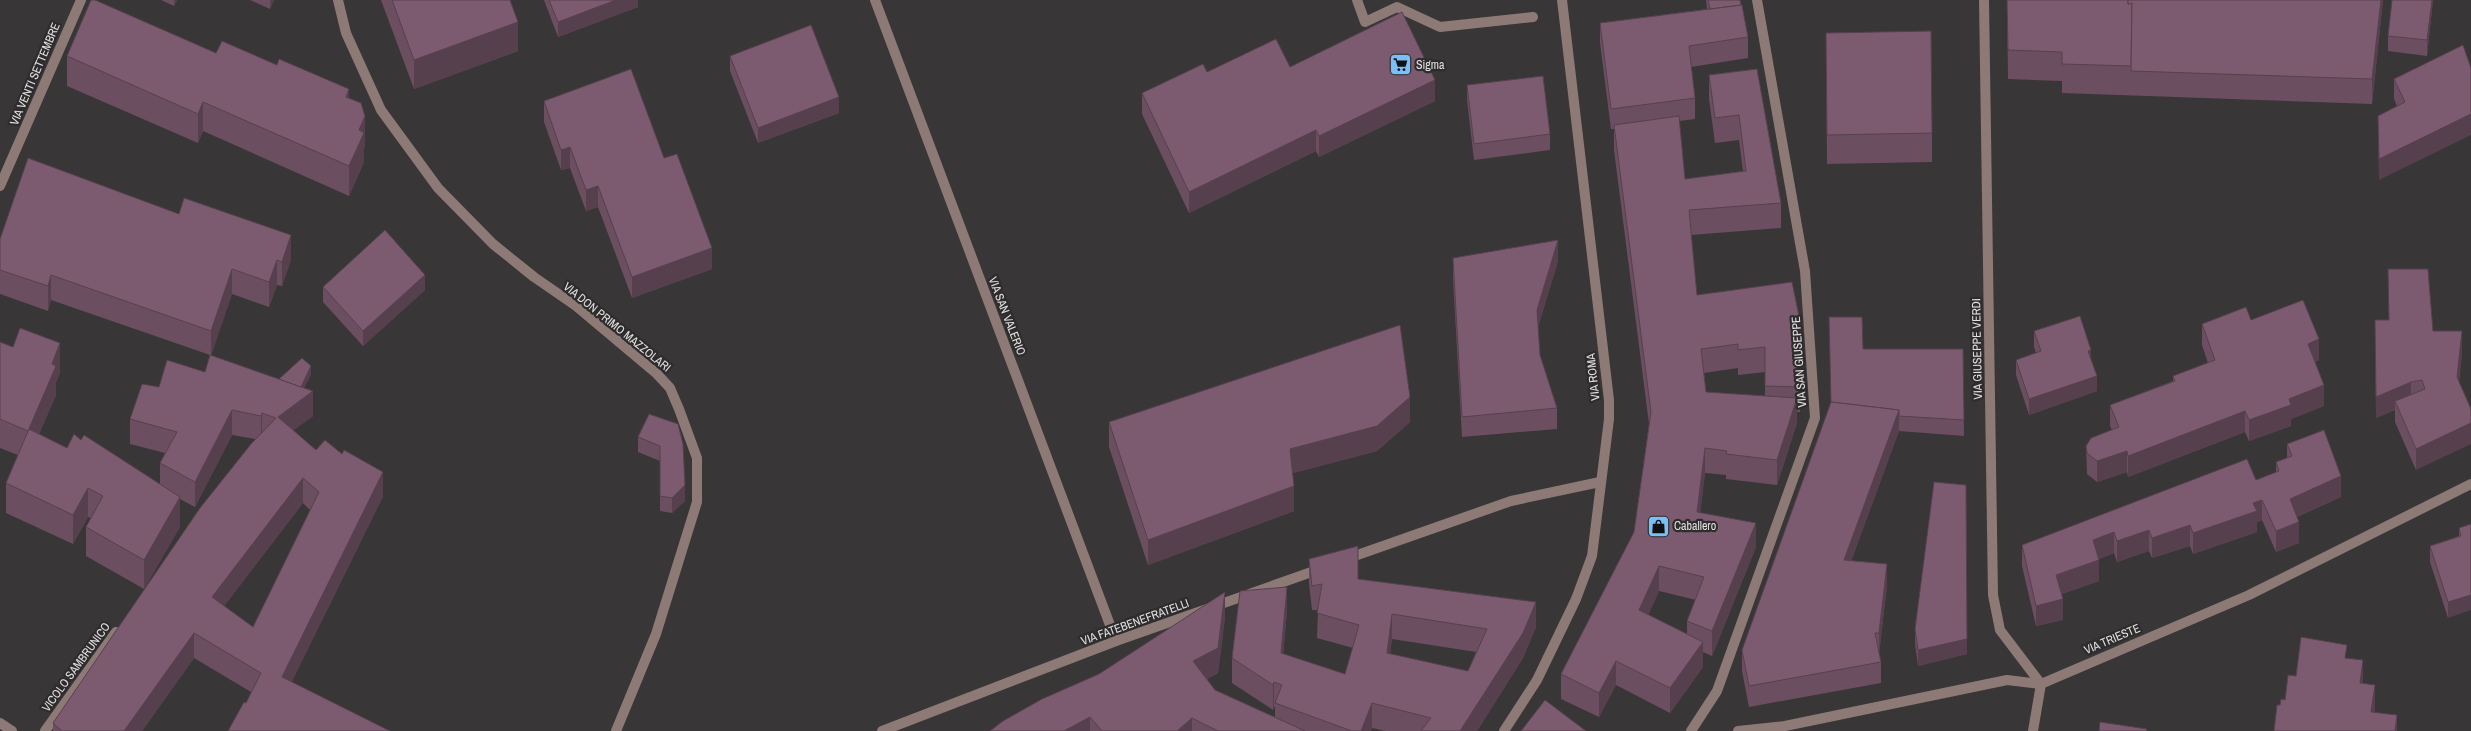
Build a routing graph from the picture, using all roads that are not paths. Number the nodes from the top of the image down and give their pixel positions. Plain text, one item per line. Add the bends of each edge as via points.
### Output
1 (81, 0) edge
2 (338, 0) edge
3 (875, 0) edge
4 (1357, 0) edge
5 (1562, 0) edge
6 (1757, 0) edge
7 (1984, 0) edge
8 (1533, 17) dead end
9 (0, 186) edge
10 (1600, 482) junction
11 (2471, 484) edge
12 (124, 620) edge
13 (1116, 641) junction
14 (2041, 684) junction
15 (0, 723) edge
16 (12, 731) edge
17 (45, 731) edge
18 (616, 731) edge
19 (882, 731) edge
20 (1504, 731) edge
21 (1691, 731) edge
22 (1738, 731) edge
23 (2033, 731) edge

1 - 9 street, VIA VENTI SETTEMBRE
2 - 18 street, VIA DON PRIMO MAZZOLARI via 346,33 381,110 438,188 493,244 576,306 657,374 670,388 679,408 696,458 697,502 656,634
3 - 13 street, VIA SAN VALERIO
4 - 8 street via 1365,22 1396,7 1440,27
5 - 10 street, VIA ROMA via 1609,400
6 - 21 street, VIA SAN GIUSEPPE via 1805,271 1815,418 1717,691
7 - 14 street, VIA GIUSEPPE VERDI via 1993,595 2000,630
10 - 13 street, VIA FATEBENEFRATELLI via 1511,501
10 - 20 street, VIA ROMA via 1596,532 1584,580 1537,680
11 - 14 street, VIA TRIESTE via 2249,595
12 - 17 street, VICOLO SAMBRUNICO
13 - 19 street, VIA FATEBENEFRATELLI
14 - 22 street, VIA TRIESTE via 2007,680 1785,726
14 - 23 street
15 - 16 street

